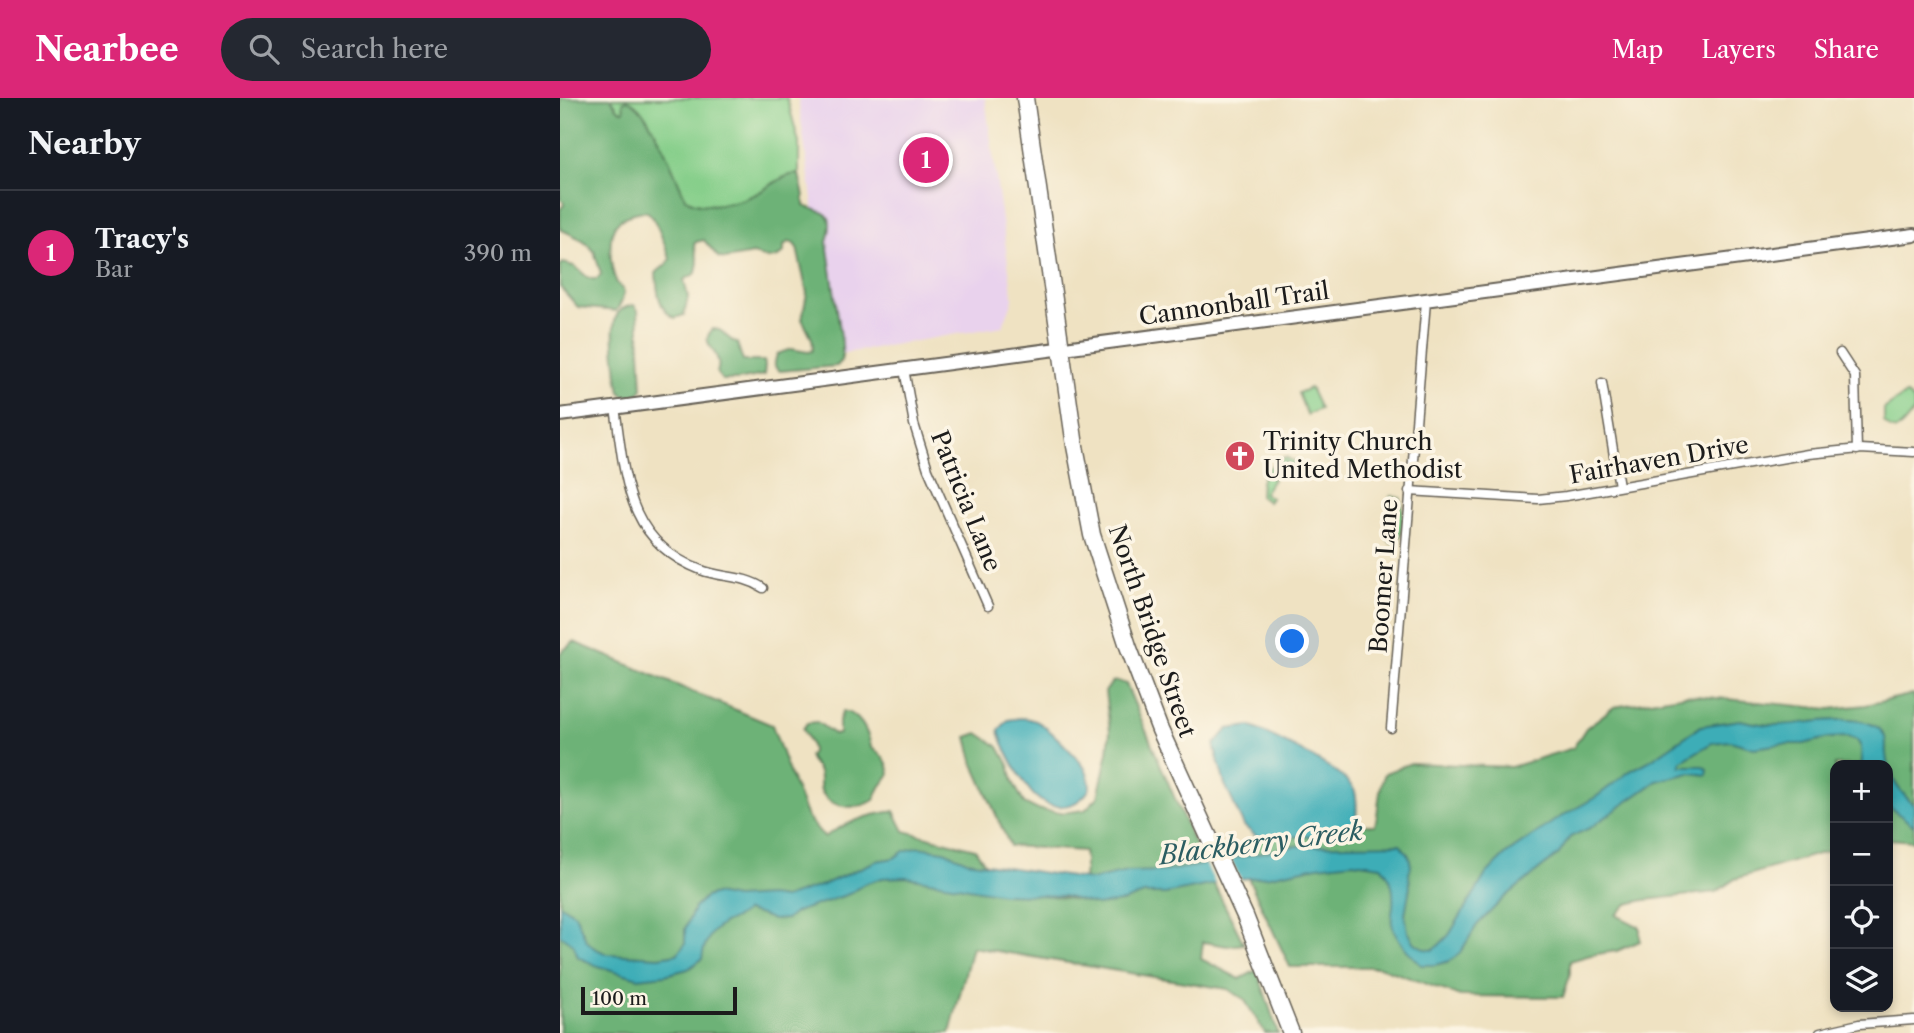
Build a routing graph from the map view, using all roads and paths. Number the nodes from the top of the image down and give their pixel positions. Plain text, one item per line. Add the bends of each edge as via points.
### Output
1 (1025, 98) edge
2 (1914, 235) edge
3 (1426, 301) junction
4 (1061, 349) junction
5 (1840, 353) dead end
6 (904, 369) junction
7 (1602, 383) dead end
8 (615, 407) junction
9 (560, 415) edge
10 (1857, 450) junction
11 (1914, 452) edge
12 (1619, 486) junction
13 (1409, 491) junction
14 (763, 588) dead end
15 (988, 606) dead end
16 (1391, 728) dead end
17 (1914, 1020) edge
18 (1291, 1033) edge
19 (1820, 1033) edge

1 - 4 highway, North Bridge Street
2 - 3 street, Cannonball Trail
3 - 4 street, Cannonball Trail
3 - 13 street, Boomer Lane
4 - 6 street, Cannonball Trail
4 - 18 highway, North Bridge Street via 1092,535 1132,658
5 - 10 street via 1855,376
6 - 8 street, Cannonball Trail
6 - 15 street, Patricia Lane via 928,469
7 - 12 street
8 - 9 street, Cannonball Trail
8 - 14 street via 629,492 650,534 682,561
10 - 11 street, Fairhaven Drive
10 - 12 street, Fairhaven Drive
12 - 13 street, Fairhaven Drive via 1540,499
13 - 16 street, Boomer Lane
17 - 19 street via 1859,1024

